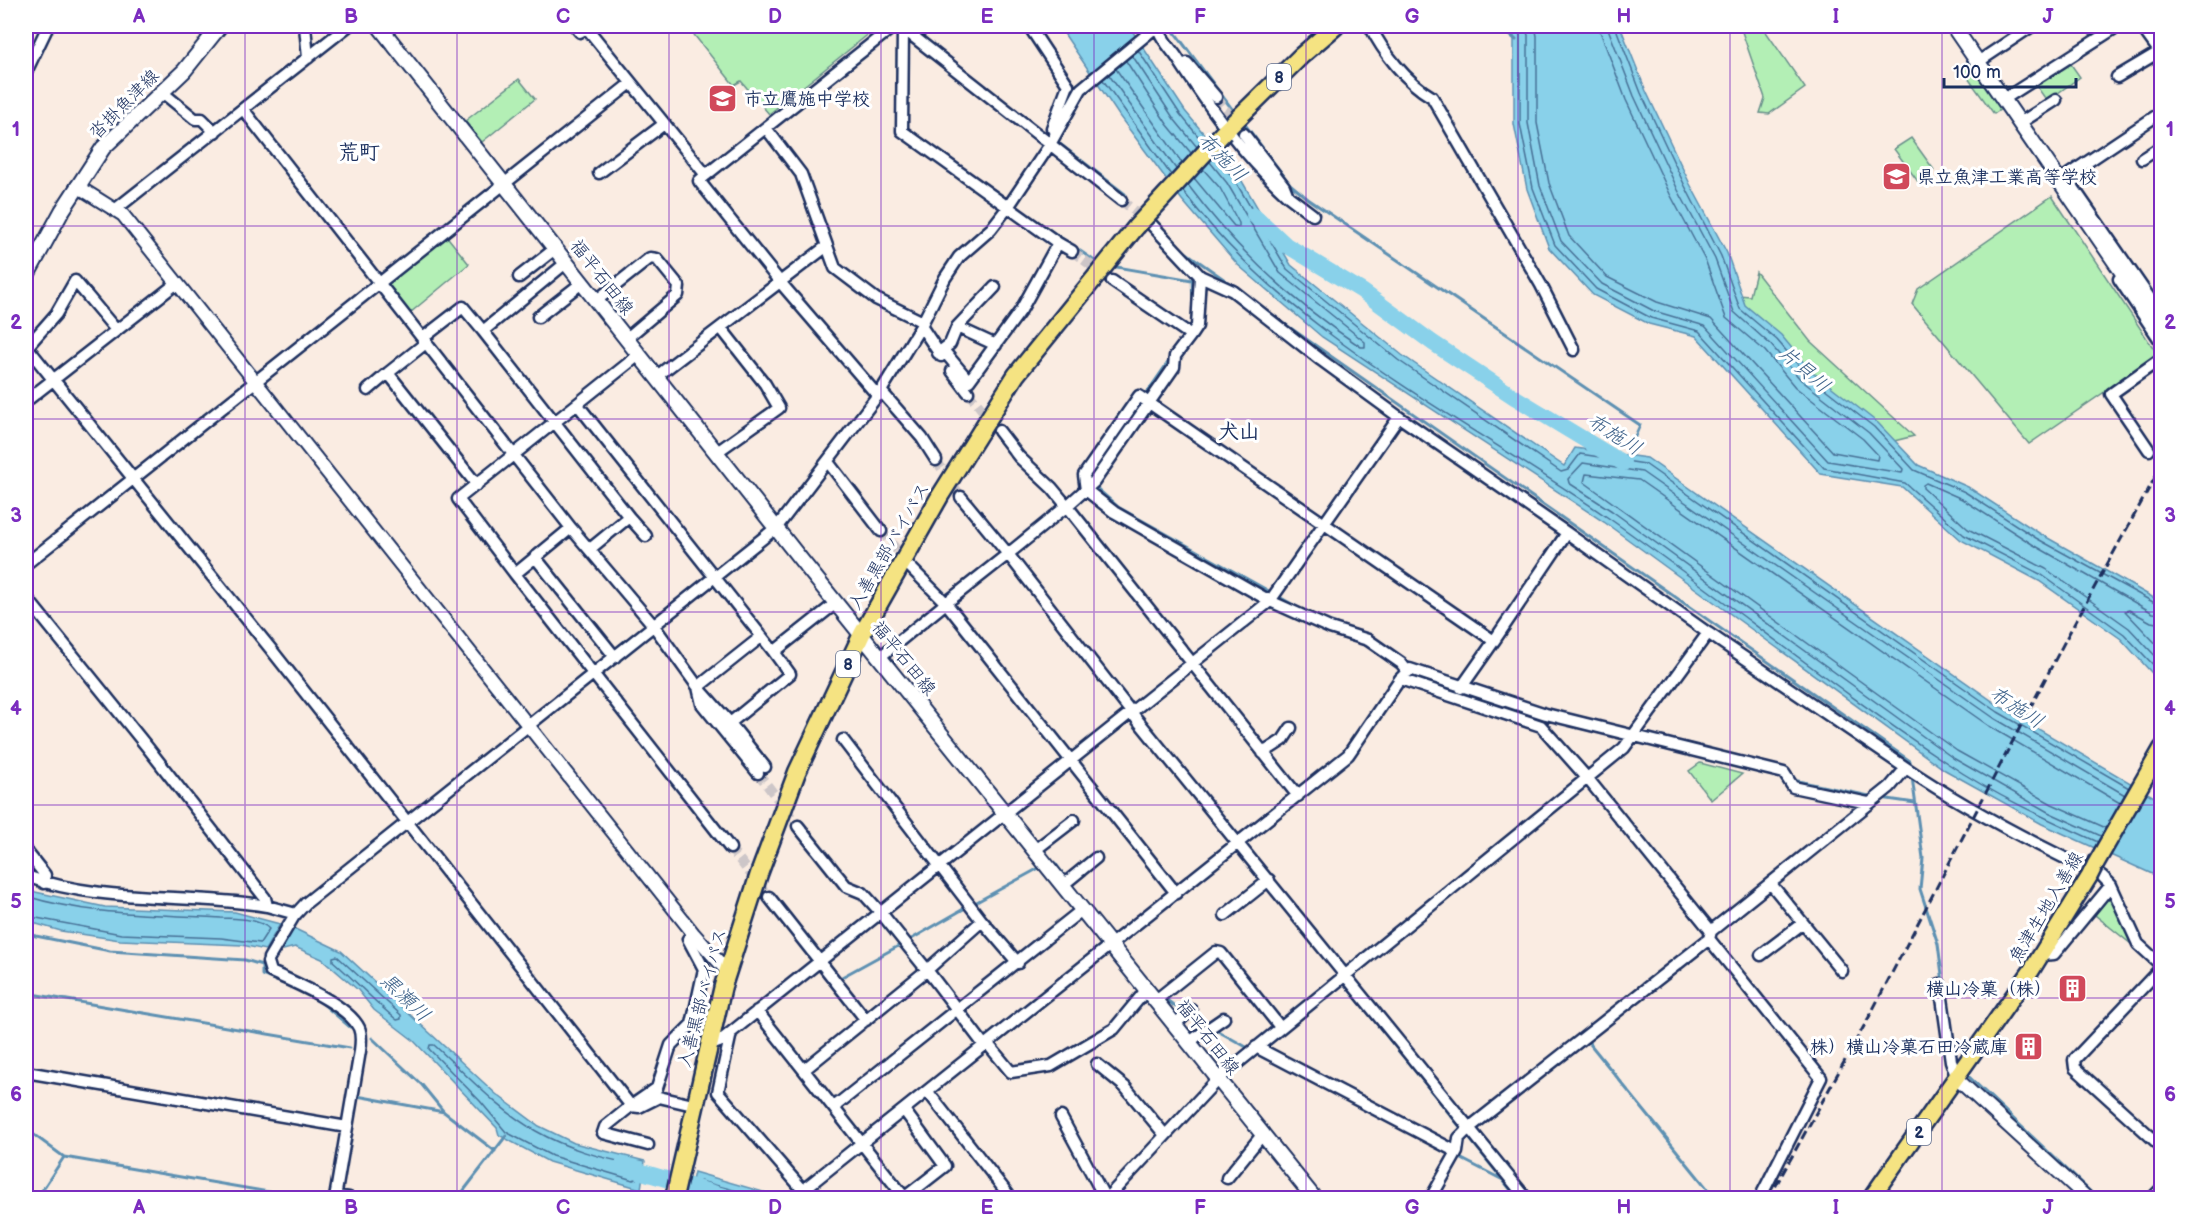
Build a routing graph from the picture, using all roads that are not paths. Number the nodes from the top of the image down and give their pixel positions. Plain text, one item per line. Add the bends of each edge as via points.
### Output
1 (48, 26) edge
2 (199, 26) edge
3 (305, 26) edge
4 (348, 26) edge
5 (379, 26) edge
6 (582, 26) edge
7 (899, 26) edge
8 (1029, 26) edge
9 (1336, 26) edge
10 (1370, 26) edge
11 (1953, 26) edge
12 (2032, 26) edge
13 (2118, 26) edge
14 (2141, 26) edge
15 (1155, 28) edge
16 (216, 30) edge
17 (2160, 54) edge
18 (308, 57) junction
19 (1978, 62) junction
20 (26, 72) edge
21 (2117, 77) dead end
22 (631, 83) junction
23 (162, 92) junction
24 (1216, 98) tunnel mouth
25 (2004, 99) junction
26 (2056, 100) dead end
27 (243, 109) junction
28 (2162, 112) edge
29 (2020, 123) junction
30 (664, 124) junction
31 (766, 128) junction
32 (1225, 131) junction
33 (215, 132) junction
34 (1057, 132) junction
35 (1244, 135) tunnel mouth
36 (1049, 146) junction
37 (2162, 146) edge
38 (2142, 159) dead end
39 (599, 173) dead end
40 (706, 175) junction
41 (2060, 180) junction
42 (506, 183) junction
43 (77, 186) junction
44 (1288, 196) junction
45 (1121, 200) tunnel mouth
46 (1008, 207) junction
47 (116, 209) junction
48 (1313, 215) dead end
49 (1144, 226) junction
50 (1058, 243) junction
51 (827, 246) junction
52 (556, 248) junction
53 (1072, 251) tunnel mouth
54 (567, 262) junction
55 (1200, 276) junction
56 (26, 277) edge
57 (519, 277) dead end
58 (1112, 280) tunnel mouth
59 (381, 282) junction
60 (583, 282) junction
61 (780, 282) junction
62 (177, 283) junction
63 (995, 287) dead end
64 (597, 300) junction
65 (2162, 316) edge
66 (538, 317) dead end
67 (922, 324) junction
68 (721, 327) junction
69 (957, 327) junction
70 (116, 330) junction
71 (2162, 330) edge
72 (483, 331) junction
73 (1191, 335) junction
74 (627, 338) junction
75 (425, 340) junction
76 (2162, 343) edge
77 (996, 345) junction
78 (1575, 350) dead end
79 (940, 351) junction
80 (640, 354) junction
81 (2162, 358) edge
82 (388, 373) junction
83 (657, 376) junction
84 (55, 379) junction
85 (256, 381) junction
86 (368, 390) dead end
87 (968, 392) tunnel mouth
88 (880, 393) junction
89 (26, 401) edge
90 (1150, 402) junction
91 (578, 405) junction
92 (1399, 417) junction
93 (555, 423) junction
94 (999, 431) tunnel mouth
95 (2150, 450) dead end
96 (717, 452) junction
97 (515, 455) junction
98 (936, 460) tunnel mouth
99 (828, 462) junction
100 (133, 478) junction
101 (477, 485) junction
102 (1086, 490) junction
103 (961, 497) tunnel mouth
104 (1066, 506) junction
105 (629, 517) junction
106 (1323, 524) junction
107 (777, 527) junction
108 (571, 528) junction
109 (881, 531) tunnel mouth
110 (1567, 533) junction
111 (646, 536) dead end
112 (590, 549) junction
113 (1008, 554) junction
114 (535, 557) junction
115 (26, 564) edge
116 (911, 568) tunnel mouth
117 (515, 574) junction
118 (714, 578) junction
119 (26, 597) edge
120 (1270, 601) junction
121 (836, 603) junction
122 (946, 603) junction
123 (654, 626) junction
124 (1708, 633) junction
125 (862, 634) junction
126 (761, 637) junction
127 (1494, 641) junction
128 (774, 652) junction
129 (615, 657) junction
130 (880, 657) junction
131 (1190, 662) junction
132 (594, 674) junction
133 (1404, 676) junction
134 (698, 687) junction
135 (1461, 688) junction
136 (1131, 712) junction
137 (730, 723) junction
138 (530, 726) junction
139 (1291, 728) dead end
140 (1636, 736) junction
141 (843, 740) dead end
142 (2162, 748) edge
143 (1263, 753) junction
144 (1070, 760) junction
145 (1906, 768) junction
146 (1588, 778) junction
147 (1298, 796) junction
148 (1868, 803) junction
149 (1004, 812) junction
150 (1074, 820) dead end
151 (407, 823) junction
152 (798, 826) tunnel mouth
153 (1238, 842) junction
154 (730, 848) tunnel mouth
155 (1035, 850) junction
156 (26, 851) edge
157 (1096, 858) dead end
158 (940, 867) junction
159 (26, 876) edge
160 (1269, 880) junction
161 (44, 883) junction
162 (1771, 884) junction
163 (1063, 885) junction
164 (2111, 885) junction
165 (1176, 893) junction
166 (769, 897) tunnel mouth
167 (267, 906) junction
168 (1083, 909) junction
169 (882, 914) junction
170 (295, 915) junction
171 (1225, 915) dead end
172 (982, 921) junction
173 (1803, 923) junction
174 (693, 933) junction
175 (1710, 935) junction
176 (1112, 945) junction
177 (1761, 955) dead end
178 (2041, 955) junction
179 (820, 960) junction
180 (1018, 963) junction
181 (2162, 967) edge
182 (927, 970) junction
183 (727, 971) junction
184 (1842, 971) dead end
185 (1346, 975) junction
186 (1940, 984) dead end
187 (1147, 989) junction
188 (1156, 1000) junction
189 (1191, 1010) dead end
190 (757, 1011) junction
191 (958, 1011) junction
192 (1224, 1018) dead end
193 (866, 1020) junction
194 (1175, 1024) junction
195 (1280, 1027) junction
196 (730, 1033) junction
197 (1189, 1042) junction
198 (985, 1044) junction
199 (708, 1046) junction
200 (1256, 1047) junction
201 (1097, 1064) dead end
202 (805, 1069) junction
203 (26, 1072) edge
204 (1218, 1079) junction
205 (1957, 1079) junction
206 (928, 1092) junction
207 (631, 1106) junction
208 (693, 1106) junction
209 (834, 1107) junction
210 (904, 1110) junction
211 (1061, 1117) dead end
212 (347, 1128) junction
213 (1469, 1128) junction
214 (1165, 1135) junction
215 (1262, 1135) junction
216 (863, 1143) junction
217 (648, 1145) dead end
218 (2162, 1147) edge
219 (1457, 1152) junction
220 (1227, 1178) dead end
221 (2162, 1188) edge
222 (335, 1197) edge
223 (349, 1198) edge
224 (674, 1198) edge
225 (904, 1198) edge
226 (1011, 1198) edge
227 (1106, 1198) edge
228 (1314, 1198) edge
229 (1431, 1198) edge
230 (1526, 1198) edge
231 (1760, 1198) edge
232 (1871, 1198) edge
233 (2087, 1198) edge
234 (2152, 1198) edge

1 - 20 street
2 - 16 street
3 - 18 street
4 - 18 street
5 - 42 main road, 福平石田線
6 - 22 street
7 - 31 street
7 - 36 street
7 - 46 street via 902,131
8 - 34 street via 1068,85 1052,129
9 - 32 highway, 入善黒部バイパス / 8
10 - 78 street via 1416,87 1432,97 1542,285
11 - 19 main road
12 - 19 street
13 - 25 street
14 - 17 street
15 - 24 street
15 - 32 street
15 - 34 street via 1085,83
16 - 23 main road, 沓掛魚津線
17 - 21 street
18 - 27 street
19 - 25 main road
22 - 30 street
22 - 42 street
23 - 33 street
23 - 43 main road, 沓掛魚津線 via 117,133
25 - 29 main road
26 - 29 street
27 - 33 street
27 - 59 street
28 - 41 street
29 - 41 main road
30 - 39 street
30 - 40 street
31 - 40 street
31 - 51 street via 801,174
32 - 44 street
32 - 49 highway, 入善黒部バイパス / 8, bridge
33 - 47 street
34 - 36 street
35 - 44 street
36 - 45 street
36 - 46 street
37 - 38 street
40 - 61 street via 699,181
41 - 65 street
41 - 71 main road
41 - 76 street
42 - 52 main road, 福平石田線
42 - 59 street
43 - 47 street
43 - 56 main road, 沓掛魚津線
44 - 48 street
46 - 50 street
46 - 67 street via 991,229 959,257
47 - 62 street
49 - 55 street
49 - 125 highway, 入善黒部バイパス / 8 via 1016,375 940,496
50 - 53 street
50 - 77 street via 1032,292
51 - 61 street
51 - 67 street via 842,276
52 - 54 main road, 福平石田線
52 - 57 street
54 - 60 main road, 福平石田線
54 - 72 street
55 - 73 street via 1197,327
55 - 92 street via 1233,291
58 - 73 street
59 - 75 street
59 - 85 street
60 - 64 main road, 福平石田線
60 - 66 street
61 - 68 street
61 - 88 street
62 - 70 street
62 - 85 street
63 - 69 street
64 - 74 main road, 福平石田線
64 - 74 street via 650,258 657,259 679,286 678,295
67 - 79 street
67 - 88 street
68 - 83 street
68 - 96 street via 765,384 778,408
69 - 77 street
69 - 79 street via 950,344
70 - 84 street
70 - 84 street via 75,281 56,314 27,347
72 - 75 street via 463,307
72 - 93 street
73 - 90 street via 1174,356 1174,367
74 - 80 main road, 福平石田線
75 - 82 street
75 - 97 street
77 - 79 street via 969,381
79 - 87 street
80 - 83 main road, 福平石田線
80 - 91 street
81 - 95 street via 2111,394
82 - 86 street
82 - 101 street
83 - 96 main road, 福平石田線
84 - 89 street
84 - 100 street
85 - 100 street
85 - 138 street
88 - 98 street via 922,438
88 - 99 street
90 - 102 street
90 - 106 street
91 - 93 street
91 - 118 street
92 - 106 street
92 - 110 street
93 - 97 street
93 - 105 street
94 - 104 street via 1018,457
96 - 107 main road, 福平石田線
97 - 101 street
97 - 108 street
99 - 107 street
99 - 109 street
100 - 115 street
100 - 151 street
101 - 117 street via 458,500
102 - 104 street
102 - 120 street via 1114,512
103 - 113 street
104 - 113 street
104 - 131 street
105 - 111 street
105 - 112 street
106 - 120 street
106 - 127 street
107 - 118 street
107 - 121 main road, 福平石田線
108 - 112 street
108 - 114 street
110 - 124 street
110 - 127 street
112 - 123 street
113 - 122 street
113 - 136 street
114 - 117 street
114 - 129 street
116 - 122 street
117 - 132 street
118 - 123 street
118 - 126 street
119 - 167 street via 156,758 265,898
120 - 131 street
120 - 133 street via 1368,640 1401,663
121 - 125 main road, 福平石田線
121 - 128 street
122 - 130 street
122 - 144 street
123 - 129 street
123 - 134 street
124 - 140 street
124 - 145 street
125 - 130 main road, 福平石田線
125 - 183 highway, 入善黒部バイパス / 8 via 797,772
126 - 128 street
126 - 134 street
127 - 135 street
128 - 137 street via 790,674
129 - 132 street
130 - 149 main road, 福平石田線
131 - 136 street
131 - 143 street
132 - 138 street
132 - 154 street
133 - 135 street via 1410,669
133 - 146 street via 1541,726
133 - 147 street via 1348,755
134 - 137 street
134 - 137 street via 702,704 762,770
135 - 140 street
136 - 144 street
136 - 153 street
138 - 151 street
138 - 174 street
139 - 143 street
140 - 146 street
140 - 148 street via 1784,773 1793,787
141 - 158 street
142 - 178 main road, 魚津生地入善線 / 2
143 - 147 street
144 - 149 street
144 - 165 street
145 - 148 street via 1890,787
145 - 164 street via 1952,799 2031,843 2102,876
146 - 175 street
146 - 185 street
147 - 153 street
148 - 162 street
149 - 155 main road, 福平石田線
149 - 158 street
150 - 155 street
151 - 170 street
151 - 207 street
152 - 169 street via 846,885 863,893
153 - 160 street
153 - 165 street
155 - 163 main road, 福平石田線
156 - 161 street via 45,875
157 - 163 street
158 - 169 street
158 - 172 street
159 - 161 street
160 - 171 street
160 - 185 street
161 - 167 street via 109,895
162 - 173 street
162 - 175 street
163 - 168 main road, 福平石田線
164 - 178 street via 2054,954
164 - 181 street via 2138,944
165 - 176 street
166 - 179 street
167 - 170 street
168 - 176 main road, 福平石田線
168 - 180 street
169 - 179 street
169 - 182 street
170 - 212 street via 269,960 272,972 307,988 359,1028 360,1051
172 - 180 street
172 - 182 street
173 - 177 street
173 - 184 street
174 - 183 street
174 - 207 street via 688,939 704,969 692,1024 671,1045 657,1088
175 - 213 street
175 - 231 street via 1821,1078
176 - 187 main road, 福平石田線
176 - 198 street
178 - 205 main road, 魚津生地入善線 / 2
179 - 190 street
179 - 193 street
180 - 191 street
181 - 218 street via 2074,1060 2075,1068
182 - 191 street
182 - 193 street
183 - 199 highway, 入善黒部バイパス / 8
185 - 195 street
185 - 213 street
186 - 205 street
187 - 188 main road, 福平石田線
187 - 198 street via 1114,1029 1051,1066 1011,1072
188 - 194 main road, 福平石田線
188 - 195 street via 1216,952 1221,953
189 - 194 street
190 - 196 street
190 - 202 street
191 - 198 street
191 - 209 street
192 - 197 street
193 - 202 street
194 - 197 main road, 福平石田線
195 - 200 street
196 - 199 street
196 - 216 street via 718,1092 803,1190
197 - 204 main road, 福平石田線
198 - 206 street
199 - 208 highway, 入善黒部バイパス / 8
200 - 204 street
200 - 219 street
201 - 214 street via 1125,1087
202 - 209 street
203 - 212 street
204 - 214 street
204 - 215 main road, 福平石田線
205 - 232 main road, 魚津生地入善線 / 2
205 - 233 street
206 - 210 street
206 - 226 street
207 - 208 street via 639,1107 660,1097
207 - 217 street via 603,1133
208 - 224 highway, 入善黒部バイパス / 8
209 - 216 street
210 - 216 street
210 - 225 street via 945,1166
211 - 227 street
212 - 222 street
213 - 219 street via 1459,1138
213 - 230 street
214 - 227 street
215 - 220 street
215 - 228 main road, 福平石田線
216 - 225 street
219 - 229 street
221 - 234 street
222 - 223 street

